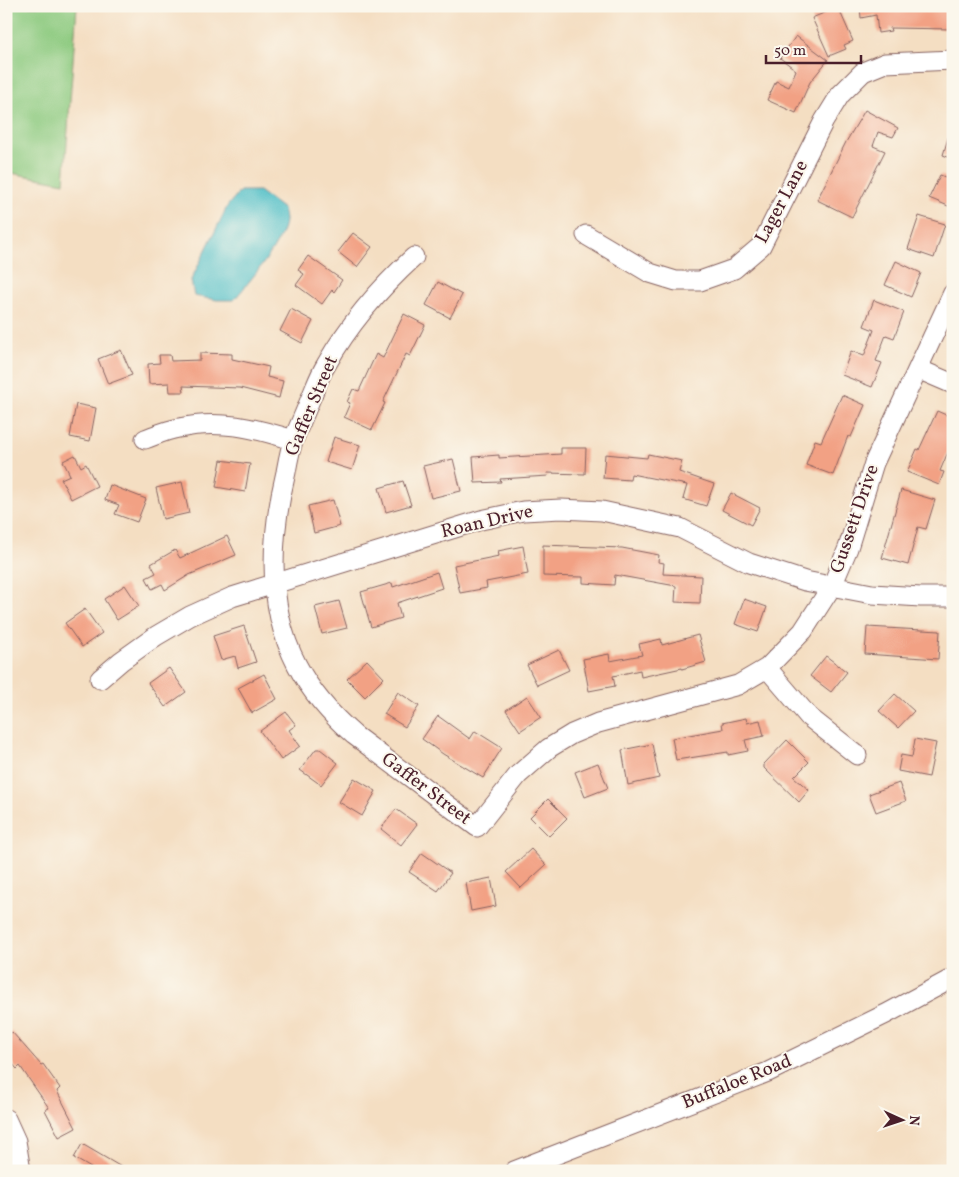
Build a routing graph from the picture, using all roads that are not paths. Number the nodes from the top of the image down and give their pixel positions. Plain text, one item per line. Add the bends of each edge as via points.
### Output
1 (953, 60) edge
2 (586, 235) dead end
3 (414, 257) dead end
4 (953, 292) edge
5 (918, 369) junction
6 (953, 384) edge
7 (145, 439) dead end
8 (293, 440) junction
9 (274, 583) junction
10 (832, 586) junction
11 (953, 597) edge
12 (767, 668) junction
13 (100, 679) dead end
14 (858, 755) dead end
15 (477, 826) joint
16 (953, 978) edge
17 (6, 1119) edge
18 (21, 1171) edge
19 (514, 1171) edge

1 - 2 street, Lager Lane via 885,63 863,72 840,94 824,121 761,246 734,269 700,281 676,281 650,273
3 - 8 street, Gaffer Street via 372,298 347,332 325,366
4 - 5 street, Gussett Drive
5 - 6 street
5 - 10 street, Gussett Drive via 874,463 848,548
7 - 8 street via 197,424 231,424
8 - 9 street, Gaffer Street via 278,502
9 - 10 street, Roan Drive via 481,520 523,511 560,509 602,510 680,528 749,563
9 - 13 street, Roan Drive via 190,616 156,636
9 - 15 street, Gaffer Street via 289,648 317,698 354,735
10 - 11 street, Roan Drive via 872,594
10 - 12 street, Gussett Drive via 803,631
12 - 14 street via 809,717
12 - 15 street, Gussett Drive via 738,685 598,723 572,734 549,748 518,775
16 - 19 street, Buffaloe Road via 768,1072
17 - 18 street via 16,1141

